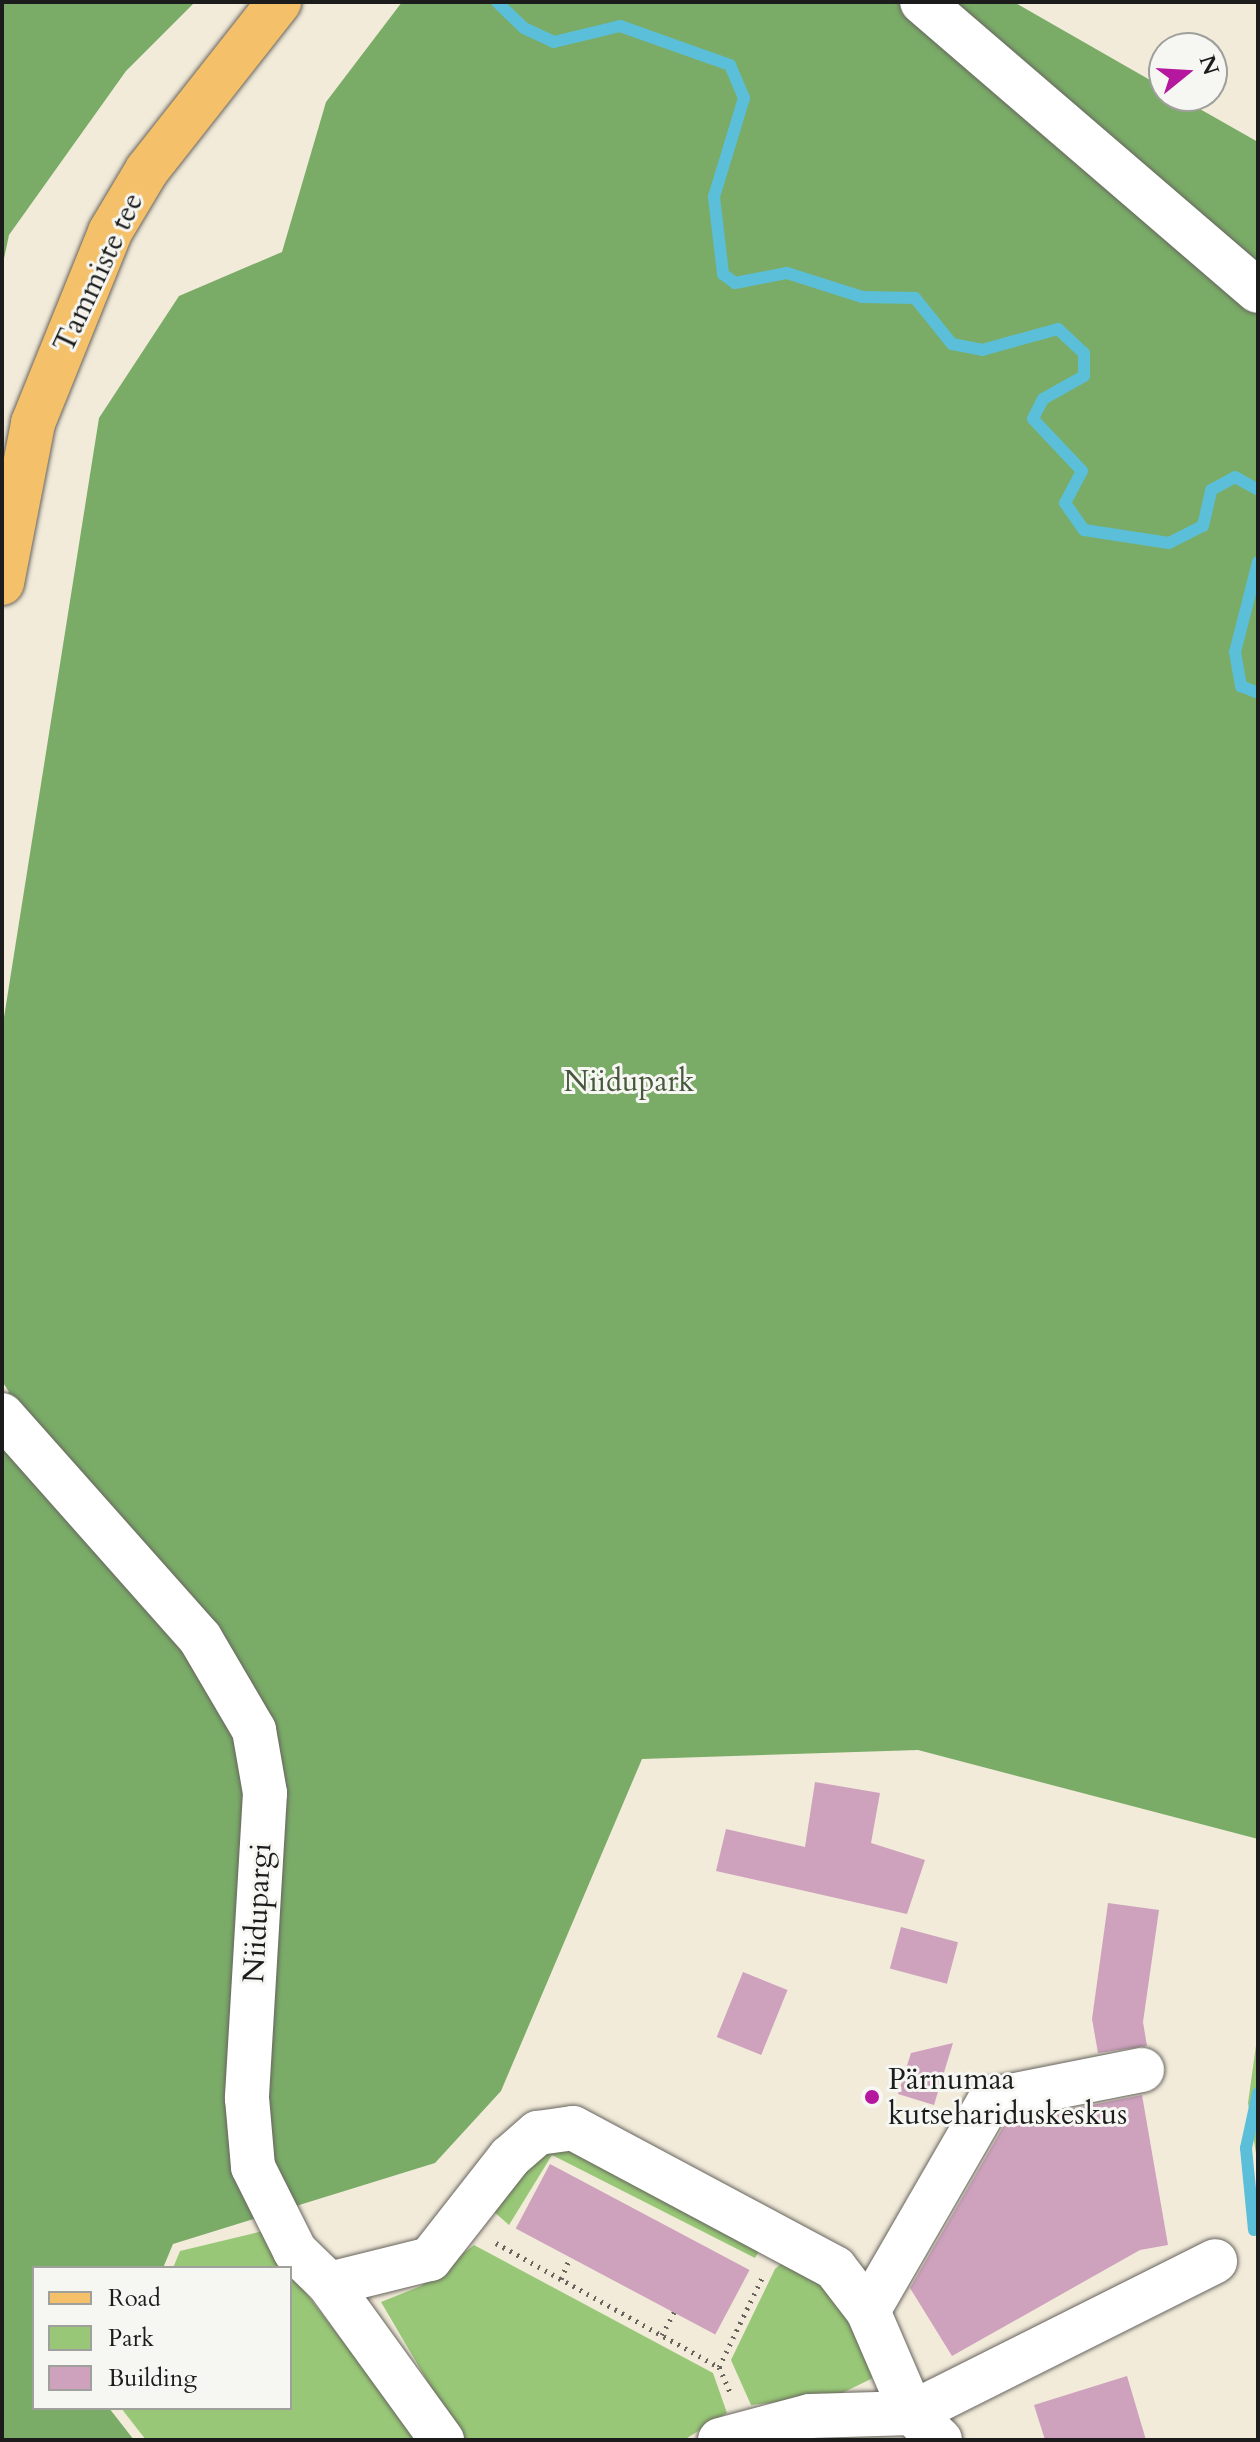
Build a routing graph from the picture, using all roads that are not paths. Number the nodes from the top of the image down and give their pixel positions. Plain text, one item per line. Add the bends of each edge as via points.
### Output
1 (279, 2) edge
2 (922, 2) edge
3 (1258, 291) edge
4 (2, 583) edge
5 (2, 1415) edge
6 (1142, 2070) dead end
7 (1215, 2261) dead end
8 (329, 2284) junction
9 (868, 2311) junction
10 (926, 2426) edge
11 (442, 2440) edge
12 (720, 2440) edge

1 - 4 main road, Tammiste tee via 147,170 110,232 33,423
2 - 3 street
5 - 8 street, Niidupargi via 200,1638 254,1730 265,1793 247,2098 253,2167 295,2251
6 - 9 street via 990,2100
7 - 10 street
8 - 9 street via 430,2259 538,2133 573,2128 835,2268
8 - 11 street, Niidupargi
9 - 10 street
10 - 12 street via 810,2416

